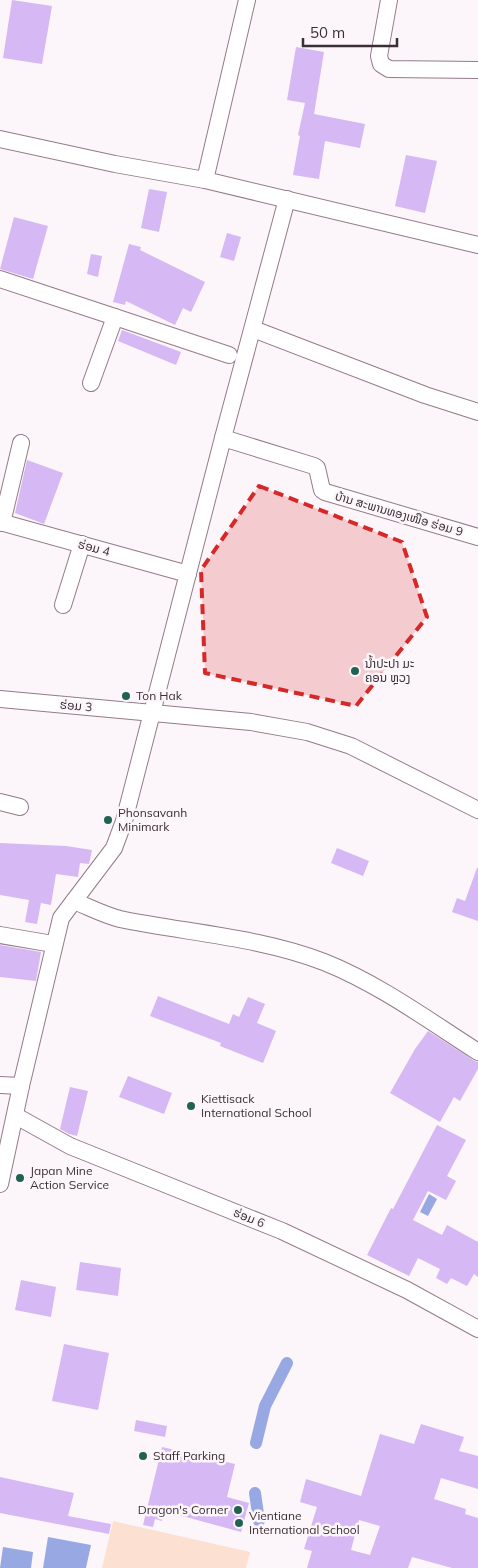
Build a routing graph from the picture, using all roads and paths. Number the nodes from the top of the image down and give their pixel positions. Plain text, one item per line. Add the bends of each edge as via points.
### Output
1 (247, 0) edge
2 (388, 0) edge
3 (478, 70) edge
4 (0, 139) edge
5 (205, 180) junction
6 (287, 199) junction
7 (478, 245) edge
8 (0, 279) edge
9 (115, 317) junction
10 (253, 329) junction
11 (229, 356) dead end
12 (91, 383) dead end
13 (478, 412) edge
14 (223, 438) junction
15 (21, 444) dead end
16 (1, 523) edge
17 (478, 537) edge
18 (82, 544) junction
19 (188, 574) junction
20 (63, 605) dead end
21 (0, 699) edge
22 (152, 713) junction
23 (0, 802) edge
24 (20, 807) dead end
25 (478, 810) edge
26 (74, 900) junction
27 (0, 936) edge
28 (53, 944) junction
29 (478, 1052) edge
30 (0, 1085) edge
31 (21, 1086) junction
32 (16, 1116) junction
33 (0, 1184) edge
34 (478, 1329) edge

1 - 5 street
2 - 3 street via 379,56 381,64 389,69
4 - 5 street
5 - 6 street
6 - 7 street
6 - 10 street
8 - 9 street
9 - 11 street
9 - 12 street
10 - 13 street
10 - 14 street
14 - 17 street, ບ້ານ ສະພານທອງເໜືອ ຮ່ອມ 9 via 314,466 325,492
14 - 19 street
15 - 16 street
16 - 18 street, ຮ່ອມ 4
18 - 19 street, ຮ່ອມ 4
18 - 20 street
19 - 22 street
21 - 22 street, ຮ່ອມ 3
22 - 25 street, ຮ່ອມ 3 via 251,722 307,732 350,746
22 - 26 street via 114,848
23 - 24 street
26 - 28 street via 60,918
26 - 29 street via 118,918 205,932 324,962 373,986
27 - 28 street
28 - 31 street
30 - 31 street
31 - 32 street
32 - 33 street
32 - 34 street, ຮ່ອມ 6 via 70,1146 282,1231 407,1290

